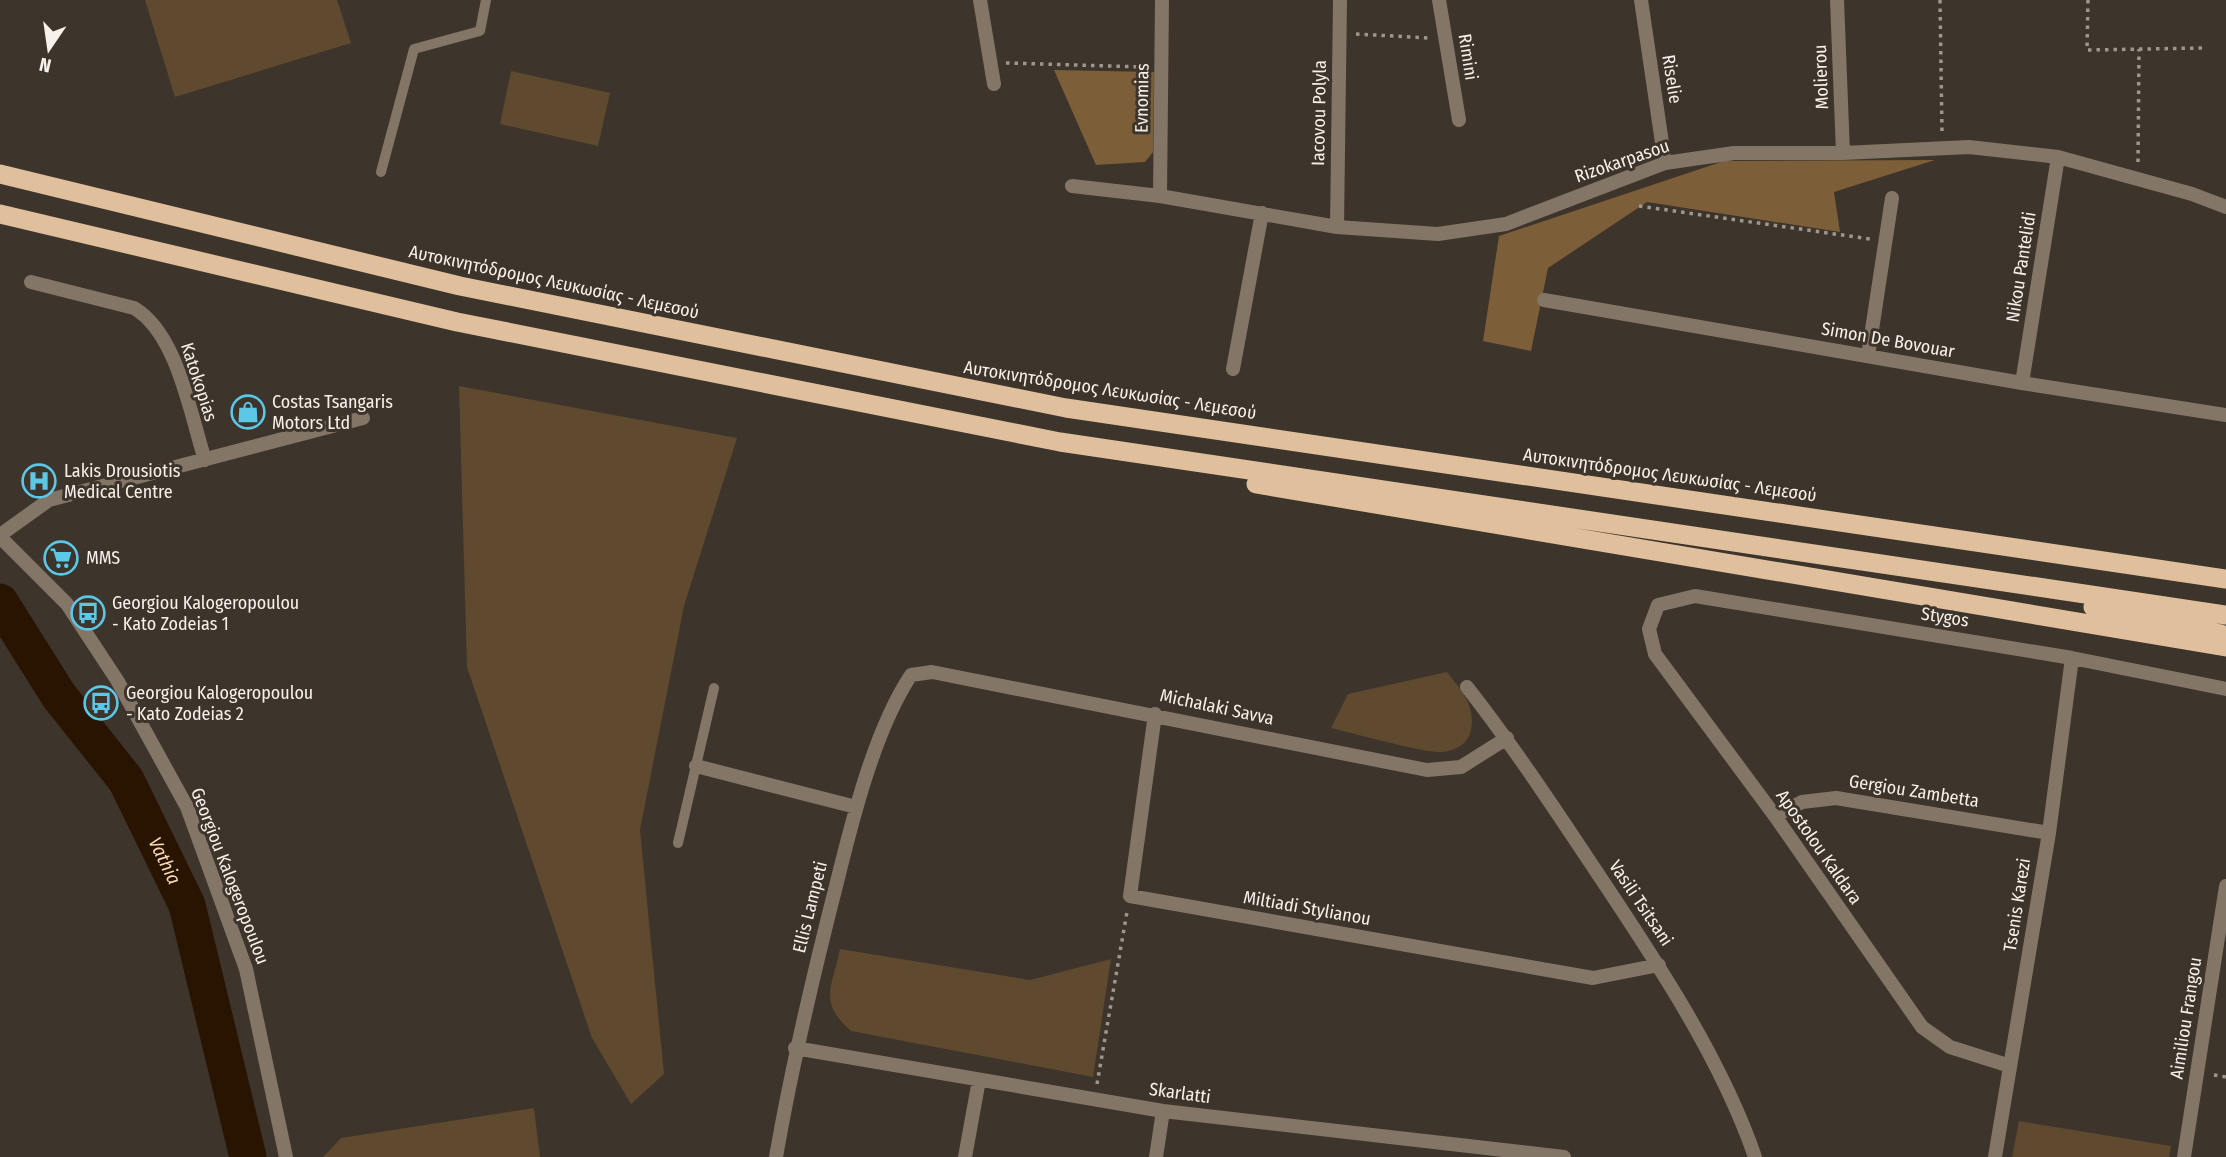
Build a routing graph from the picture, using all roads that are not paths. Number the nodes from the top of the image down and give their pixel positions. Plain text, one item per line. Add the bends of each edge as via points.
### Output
1 (486, 0) edge
2 (980, 0) edge
3 (1162, 0) edge
4 (1340, 0) edge
5 (1439, 0) edge
6 (1641, 0) edge
7 (1837, 0) edge
8 (994, 85) dead end
9 (1459, 120) dead end
10 (1843, 153) junction
11 (2058, 157) junction
12 (1665, 163) junction
13 (0, 172) edge
14 (381, 172) dead end
15 (1072, 186) dead end
16 (1160, 196) junction
17 (1892, 198) dead end
18 (2226, 207) edge
19 (1262, 213) junction
20 (0, 214) edge
21 (0, 222) edge
22 (1337, 227) junction
23 (65, 231) junction
24 (31, 282) dead end
25 (1544, 300) dead end
26 (1868, 356) junction
27 (1233, 369) dead end
28 (2022, 383) junction
29 (2226, 415) edge
30 (363, 418) dead end
31 (1060, 442) junction
32 (205, 460) junction
33 (0, 536) edge
34 (1931, 570) junction
35 (2169, 570) junction
36 (2226, 572) edge
37 (2226, 579) edge
38 (1658, 605) joint
39 (2226, 615) edge
40 (2226, 635) edge
41 (2226, 648) edge
42 (2072, 658) junction
43 (911, 675) joint
44 (1468, 687) dead end
45 (714, 688) dead end
46 (2226, 689) edge
47 (1155, 714) junction
48 (1507, 738) junction
49 (696, 766) junction
50 (856, 807) junction
51 (1775, 816) junction
52 (2049, 833) junction
53 (678, 843) dead end
54 (2226, 886) edge
55 (1659, 965) junction
56 (795, 1048) junction
57 (2010, 1066) junction
58 (979, 1080) junction
59 (1163, 1111) junction
60 (286, 1157) edge
61 (776, 1157) edge
62 (965, 1157) edge
63 (1156, 1157) edge
64 (1564, 1157) edge
65 (1755, 1157) edge
66 (1995, 1157) edge
67 (2184, 1157) edge

1 - 14 lane via 480,32 414,49
2 - 8 street
3 - 16 street, Evnomias
4 - 22 street, Iacovou Polyla
5 - 9 street, Rimini
6 - 12 street, Riselie
7 - 10 street, Molierou
10 - 11 street, Rizokarpasou via 1969,147
10 - 12 street, Rizokarpasou via 1734,153
11 - 18 street, Rizokarpasou
11 - 28 street, Nikou Pantelidi
12 - 22 street, Rizokarpasou via 1506,224 1438,234
13 - 35 highway, Αυτοκινητόδρομος Λευκωσίας - Λεμεσού via 460,286 1066,408
15 - 16 street, Rizokarpasou
16 - 19 street, Rizokarpasou
17 - 26 street
19 - 22 street, Rizokarpasou
19 - 27 street
20 - 23 highway
21 - 23 highway
23 - 31 highway via 457,322
24 - 32 street, Katokopias via 134,308 148,316 168,347
25 - 26 street, Simon De Bovouar
26 - 28 street, Simon De Bovouar
28 - 29 street, Simon De Bovouar
30 - 32 street
31 - 34 highway
31 - 41 highway via 1261,485
32 - 33 street via 49,500
33 - 60 street, Georgiou Kalogeropoulou via 67,604 117,680 187,807 246,969
34 - 39 highway
34 - 40 highway
35 - 36 highway
35 - 37 highway, Αυτοκινητόδρομος Λευκωσίας - Λεμεσού
38 - 42 street, Stygos via 1695,596
38 - 51 street, Apostolou Kaldara via 1649,629 1655,654
42 - 46 street, Stygos
42 - 52 street, Tsenis Karezi
43 - 47 street, Michalaki Savva via 932,672
43 - 50 street, Ellis Lampeti via 899,694
44 - 48 street, Vasili Tsitsani
45 - 49 lane
47 - 48 street, Michalaki Savva via 1427,770 1461,767
47 - 55 street, Miltiadi Stylianou via 1130,896 1593,978
48 - 55 street, Vasili Tsitsani
49 - 50 street
49 - 53 lane
50 - 56 street, Ellis Lampeti
51 - 52 street, Gergiou Zambetta via 1802,802 1836,798
51 - 57 street, Apostolou Kaldara via 1922,1027 1950,1047
52 - 57 street, Tsenis Karezi
54 - 67 street, Aimiliou Frangou
55 - 65 street, Vasili Tsitsani via 1742,1120
56 - 58 street, Skarlatti
56 - 61 street, Ellis Lampeti
57 - 66 street, Tsenis Karezi
58 - 59 street, Skarlatti
58 - 62 street
59 - 63 street
59 - 64 street, Skarlatti

